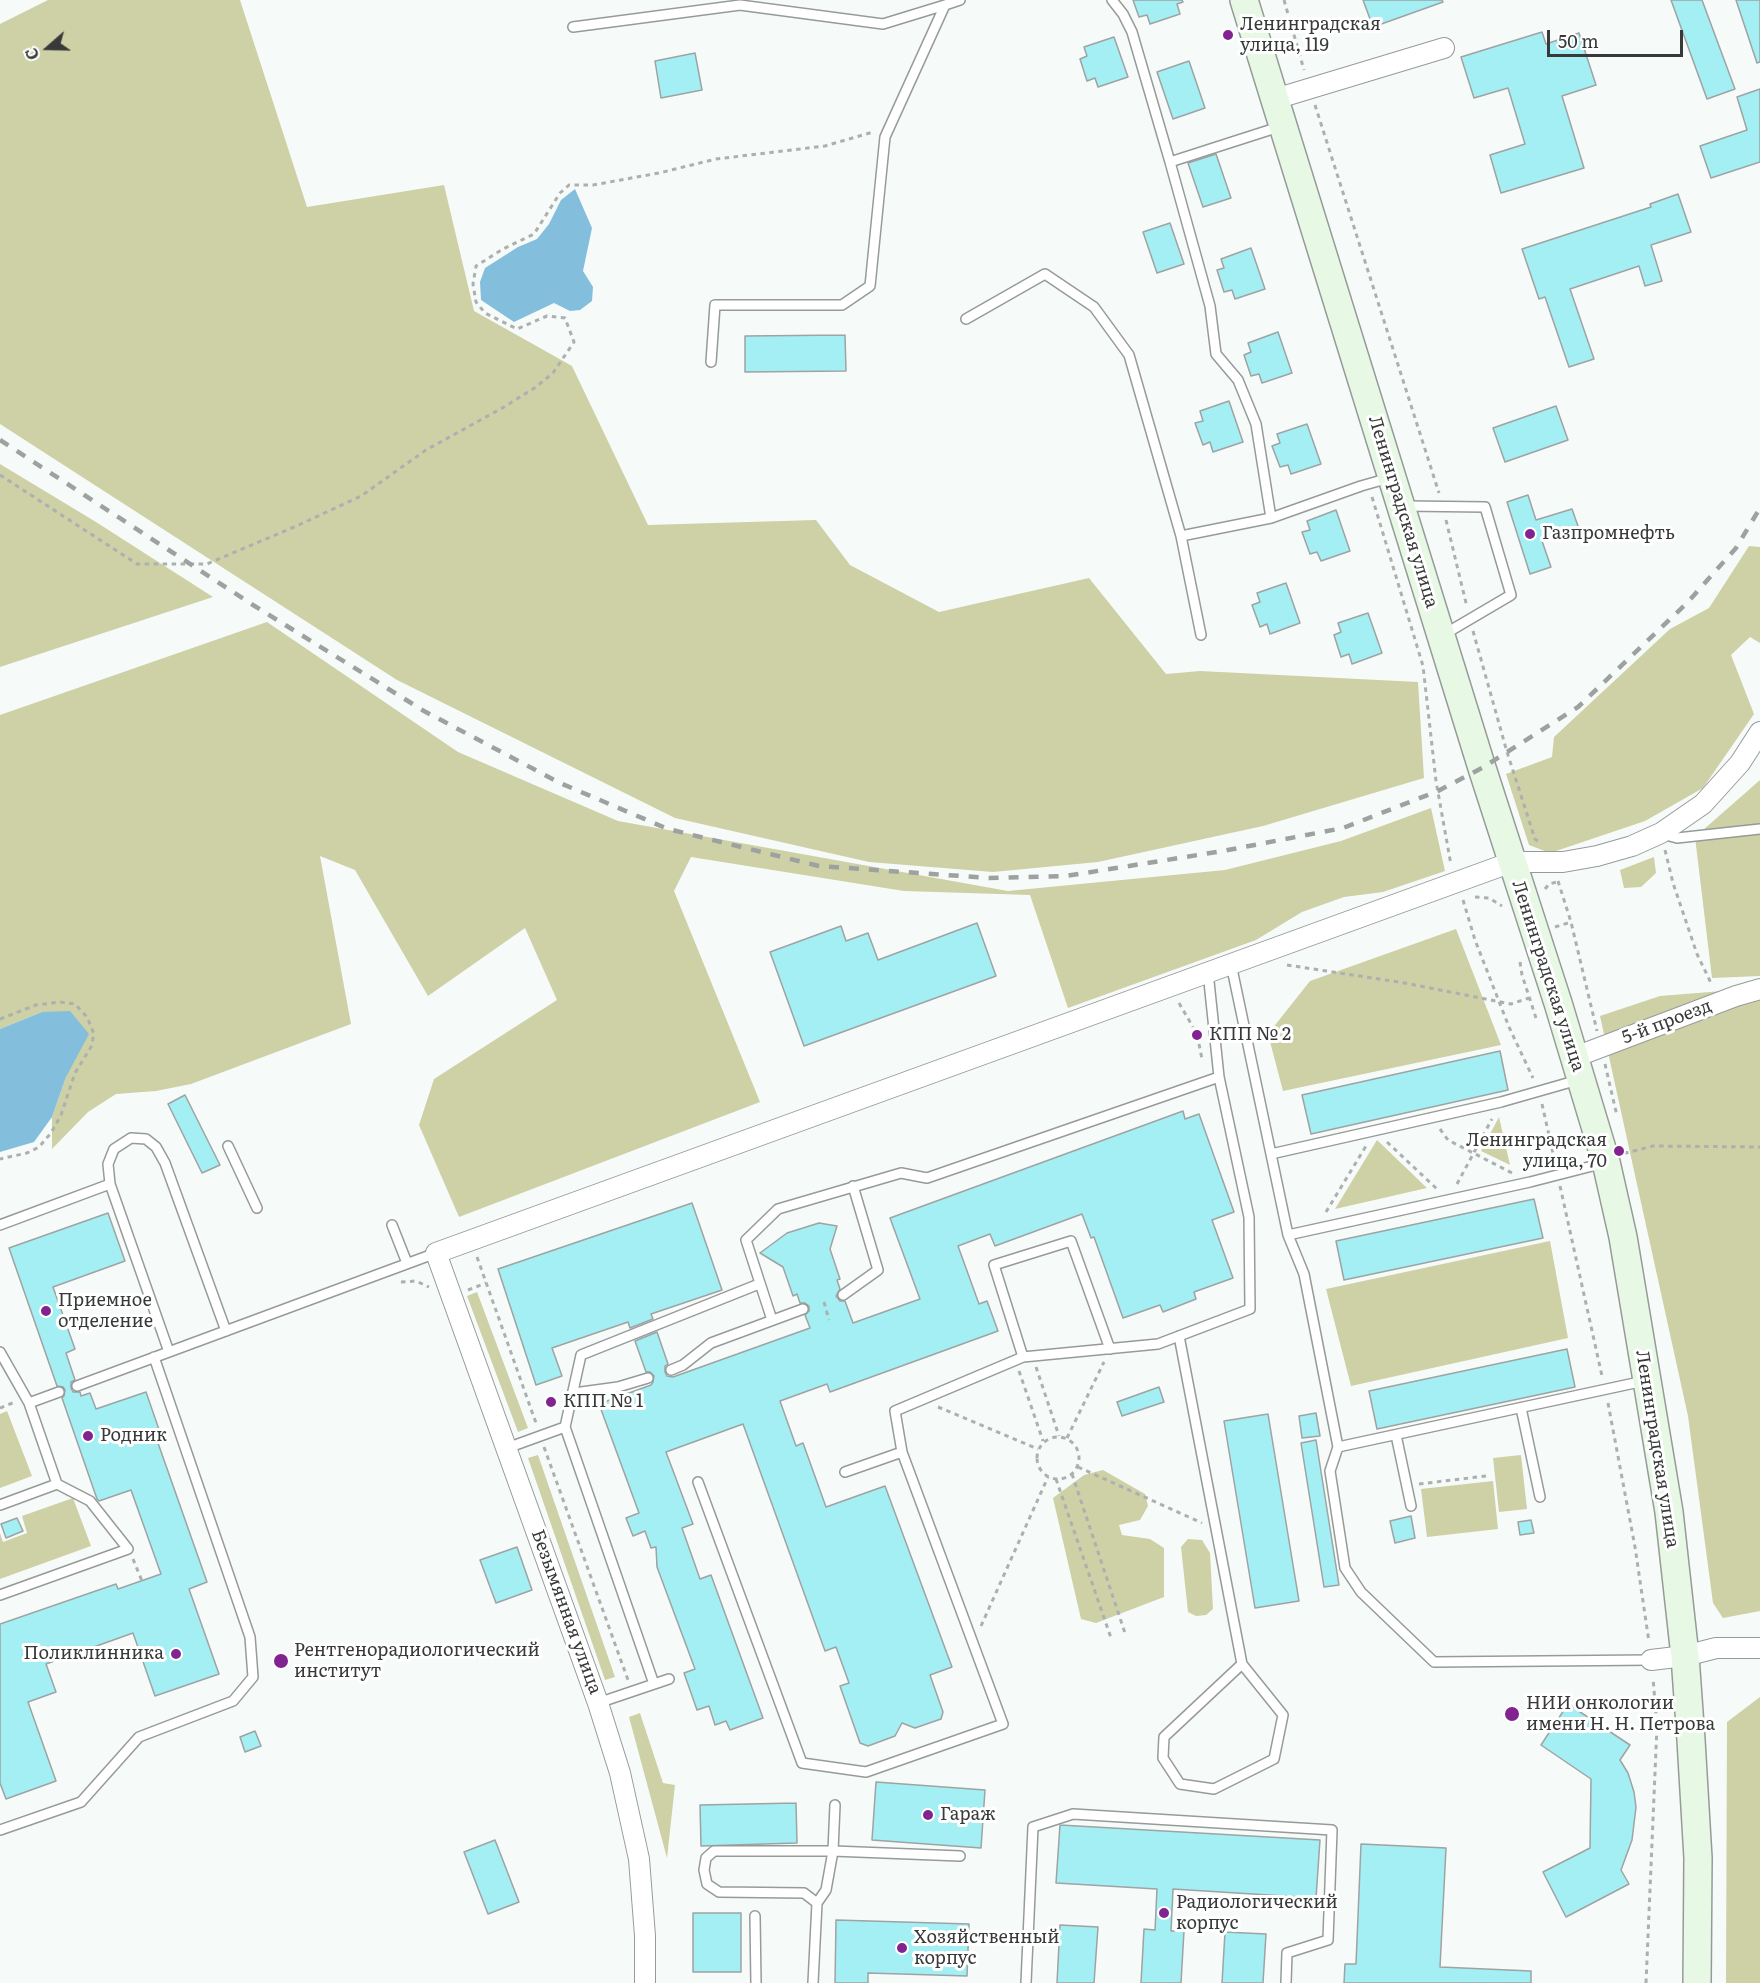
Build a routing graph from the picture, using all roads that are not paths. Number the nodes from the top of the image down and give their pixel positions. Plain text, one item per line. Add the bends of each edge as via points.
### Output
1 (960, 0) edge
2 (1112, 0) edge
3 (1244, 0) edge
4 (945, 4) junction
5 (573, 27) dead end
6 (1444, 48) dead end
7 (1275, 99) junction
8 (1284, 125) junction
9 (1170, 162) junction
10 (966, 319) dead end
11 (711, 362) dead end
12 (1380, 481) junction
13 (1401, 506) junction
14 (1271, 518) junction
15 (1181, 537) junction
16 (1201, 635) dead end
17 (1441, 637) junction
18 (1760, 732) edge
19 (1760, 829) edge
20 (1661, 833) junction
21 (1512, 862) junction
22 (1231, 964) junction
23 (1208, 972) junction
24 (1760, 989) edge
25 (1578, 1068) junction
26 (1219, 1077) junction
27 (228, 1146) dead end
28 (1271, 1154) junction
29 (1606, 1162) junction
30 (110, 1184) junction
31 (853, 1186) junction
32 (257, 1208) dead end
33 (0, 1225) edge
34 (392, 1226) dead end
35 (1288, 1235) junction
36 (436, 1253) junction
37 (407, 1263) junction
38 (759, 1284) junction
39 (843, 1295) dead end
40 (803, 1309) dead end
41 (772, 1320) junction
42 (226, 1331) junction
43 (1179, 1336) junction
44 (1110, 1349) junction
45 (0, 1352) edge
46 (169, 1352) junction
47 (154, 1357) junction
48 (1024, 1358) junction
49 (671, 1370) dead end
50 (648, 1378) dead end
51 (1647, 1380) junction
52 (77, 1386) dead end
53 (59, 1392) dead end
54 (574, 1393) junction
55 (29, 1403) junction
56 (1521, 1408) junction
57 (565, 1427) junction
58 (1396, 1435) junction
59 (1338, 1447) junction
60 (507, 1448) junction
61 (902, 1452) junction
62 (845, 1472) dead end
63 (698, 1482) dead end
64 (57, 1484) junction
65 (1540, 1497) dead end
66 (0, 1505) edge
67 (1411, 1506) dead end
68 (0, 1595) edge
69 (1760, 1648) edge
70 (1685, 1656) junction
71 (1651, 1660) joint
72 (1242, 1664) junction
73 (669, 1678) dead end
74 (654, 1684) junction
75 (598, 1703) junction
76 (835, 1805) dead end
77 (0, 1830) edge
78 (833, 1851) junction
79 (960, 1856) dead end
80 (817, 1903) junction
81 (755, 1916) dead end
82 (645, 1983) edge
83 (756, 1983) edge
84 (813, 1983) edge
85 (1026, 1983) edge
86 (1286, 1983) edge
87 (1697, 1983) edge

1 - 4 lane
2 - 9 lane via 1132,32
3 - 7 main road, Ленинградская улица
4 - 5 lane via 884,24 740,5
4 - 11 lane via 885,137 870,286 842,305 715,305
6 - 7 street
7 - 8 main road, Ленинградская улица
8 - 9 lane
8 - 12 main road, Ленинградская улица
9 - 14 lane via 1210,306 1216,354 1238,380 1256,424
10 - 15 lane via 1046,274 1094,308 1129,355
12 - 13 main road, Ленинградская улица
12 - 14 lane
13 - 17 main road, Ленинградская улица
13 - 17 lane via 1485,507 1511,595
14 - 15 lane
15 - 16 lane
17 - 21 main road, Ленинградская улица
18 - 20 street via 1740,763 1703,804
19 - 20 lane via 1677,838
20 - 21 street via 1597,856 1563,862
21 - 22 street
21 - 25 main road, Ленинградская улица
22 - 23 street
22 - 28 lane
23 - 26 lane
23 - 36 street
24 - 25 street, 5-й проезд via 1601,1047
25 - 28 lane via 1539,1091 1501,1102
25 - 29 main road, Ленинградская улица
26 - 31 lane via 927,1178 901,1173
26 - 43 lane via 1249,1217 1250,1309
27 - 32 lane
28 - 35 lane
29 - 35 lane
29 - 51 main road, Ленинградская улица
30 - 33 lane
30 - 42 lane via 108,1164 114,1149 131,1138 146,1139 156,1147 165,1162
30 - 46 lane
31 - 38 lane via 778,1209 746,1240
31 - 39 lane via 878,1269
34 - 37 lane
35 - 59 lane via 1304,1274
36 - 37 lane
36 - 60 street, Безымянная улица
37 - 42 lane
38 - 41 lane
38 - 54 lane via 581,1355
40 - 41 lane
41 - 49 lane via 711,1342
42 - 46 lane
43 - 44 lane via 1158,1344
43 - 72 lane
44 - 48 lane
44 - 48 lane via 1071,1240 994,1266
45 - 55 lane
46 - 47 lane
47 - 52 lane
47 - 77 lane via 250,1637 253,1677 233,1701 140,1737 81,1802
48 - 61 lane via 895,1411
50 - 54 lane
51 - 56 lane
51 - 70 main road, Ленинградская улица via 1669,1512
53 - 55 lane
54 - 57 lane
55 - 64 lane
56 - 58 lane
56 - 65 lane
57 - 60 lane
57 - 74 lane
58 - 59 lane
58 - 67 lane
59 - 71 lane via 1330,1471 1345,1568 1361,1592 1434,1662
60 - 75 street, Безымянная улица
61 - 62 lane
61 - 63 lane via 1004,1724 866,1772 801,1763
64 - 66 lane
64 - 68 lane via 90,1501 128,1549
69 - 70 street via 1716,1648
70 - 71 street
70 - 87 main road, Ленинградская улица via 1698,1858
72 - 72 lane via 1164,1737 1163,1758 1180,1784 1214,1789 1274,1759 1282,1715
73 - 74 lane
74 - 75 lane
75 - 82 street, Безымянная улица via 620,1773 639,1859
76 - 78 lane
78 - 79 lane
78 - 80 lane via 826,1890
78 - 80 lane via 714,1851 705,1858 707,1884 719,1892 804,1893
80 - 84 lane
81 - 83 lane
85 - 86 lane via 1033,1827 1073,1814 1332,1830 1329,1940 1287,1953

